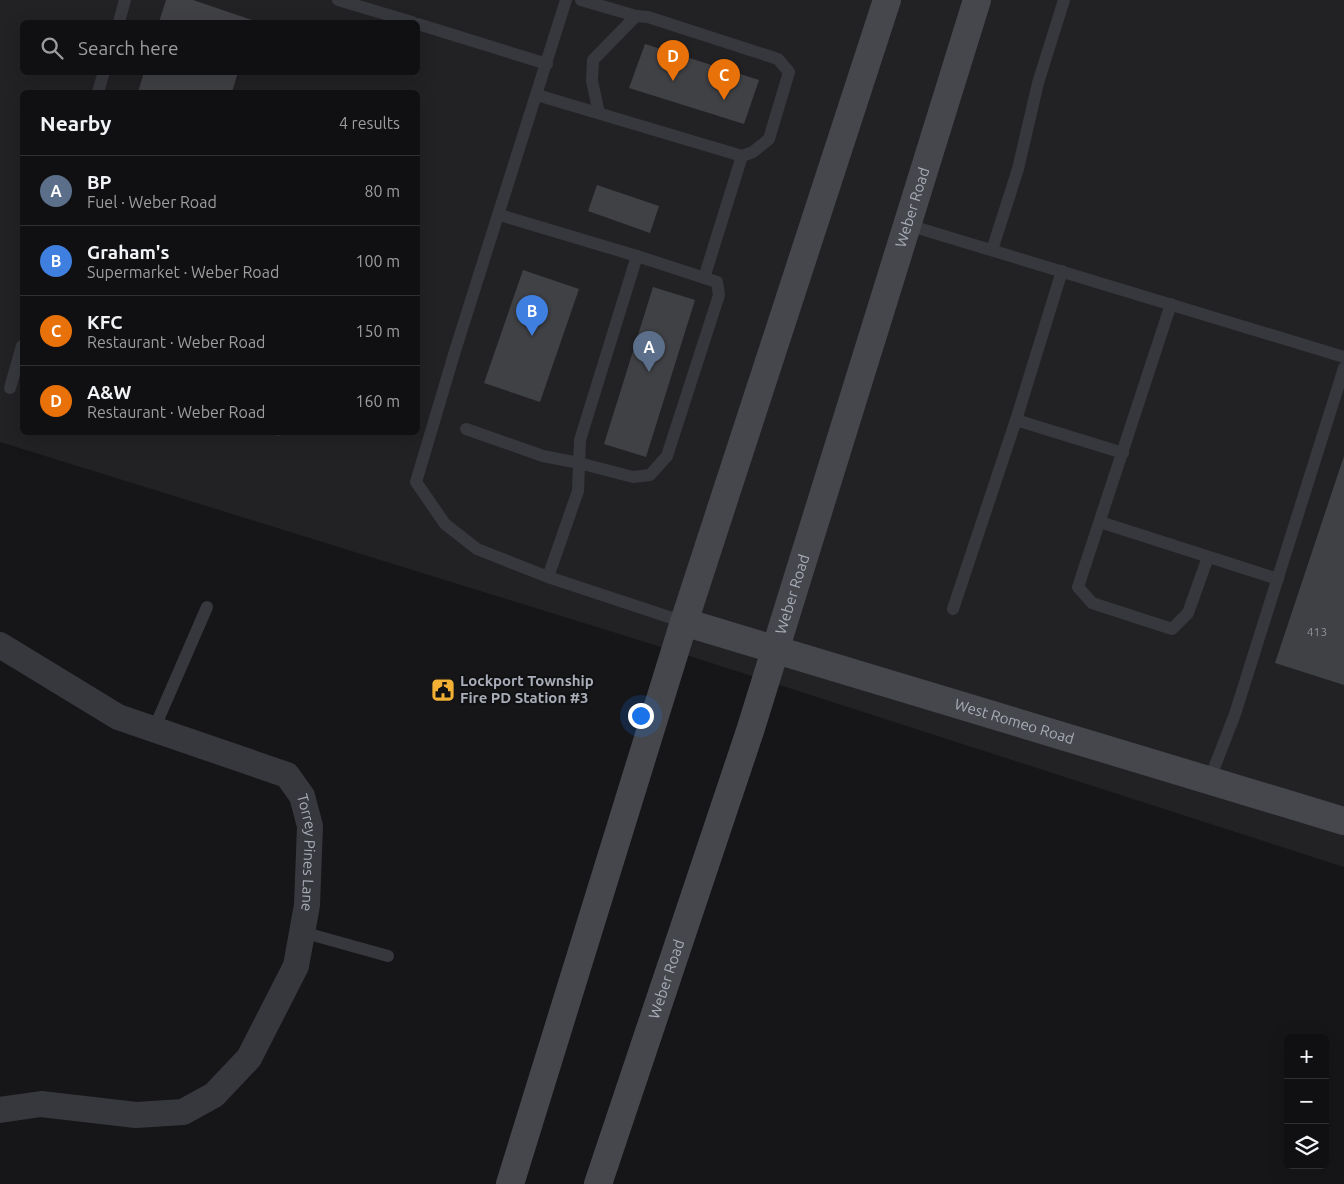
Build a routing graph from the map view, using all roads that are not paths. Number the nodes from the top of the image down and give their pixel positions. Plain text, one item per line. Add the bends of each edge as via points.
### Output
1 (126, 0) edge
2 (338, 0) edge
3 (566, 0) edge
4 (581, 0) edge
5 (887, 0) edge
6 (978, 0) edge
7 (1064, 0) edge
8 (636, 16) junction
9 (120, 20) edge
10 (405, 20) edge
11 (420, 25) edge
12 (547, 64) junction
13 (103, 75) edge
14 (99, 90) edge
15 (537, 95) junction
16 (599, 113) junction
17 (742, 156) junction
18 (500, 215) junction
19 (908, 225) junction
20 (992, 250) junction
21 (637, 256) junction
22 (1062, 271) junction
23 (704, 278) junction
24 (1171, 304) junction
25 (20, 353) edge
26 (1344, 357) edge
27 (1344, 368) edge
28 (10, 388) dead end
29 (1016, 420) junction
30 (466, 428) dead end
31 (1122, 452) junction
32 (579, 463) junction
33 (1100, 522) junction
34 (1208, 557) junction
35 (548, 577) junction
36 (1278, 579) junction
37 (207, 607) dead end
38 (953, 609) dead end
39 (684, 622) junction
40 (0, 645) edge
41 (776, 650) junction
42 (154, 730) junction
43 (1210, 781) junction
44 (1344, 821) edge
45 (302, 932) junction
46 (388, 956) dead end
47 (0, 1110) edge
48 (510, 1184) edge
49 (598, 1184) edge

1 - 9 lane
2 - 10 lane
3 - 12 lane
4 - 8 lane
5 - 39 main road
6 - 19 main road, Weber Road
7 - 20 lane via 1038,83 1018,169
8 - 16 lane via 593,60 592,81
8 - 17 lane via 648,17 778,59 789,72 770,139
11 - 12 lane
12 - 15 lane
13 - 14 lane
15 - 16 lane
15 - 18 lane
16 - 17 lane
17 - 23 lane
18 - 21 lane
18 - 35 lane via 416,482 445,524 477,549
19 - 20 lane
19 - 41 main road, Weber Road
20 - 22 lane
21 - 23 lane
21 - 32 lane via 580,440
22 - 24 lane
22 - 29 lane
23 - 32 lane via 717,282 719,295 667,456 650,475 632,477
24 - 26 lane
24 - 31 lane
25 - 28 lane
27 - 36 lane
29 - 31 lane
29 - 38 lane
30 - 32 lane via 543,456
31 - 33 lane
32 - 35 lane via 578,491
33 - 34 lane
33 - 34 lane via 1078,588 1092,603 1172,629 1188,613
34 - 36 lane
35 - 39 lane
36 - 43 lane
37 - 42 lane
39 - 41 main road, West Romeo Road
39 - 48 main road
40 - 42 street, Torrey Pines Lane via 118,717
41 - 43 main road, West Romeo Road
41 - 49 main road, Weber Road
42 - 45 street, Torrey Pines Lane via 287,775 302,796 310,826 307,905
43 - 44 main road, West Romeo Road
45 - 46 lane
45 - 47 street, Torrey Pines Lane via 296,966 274,1011 248,1058 214,1095 183,1112 136,1115 41,1104

